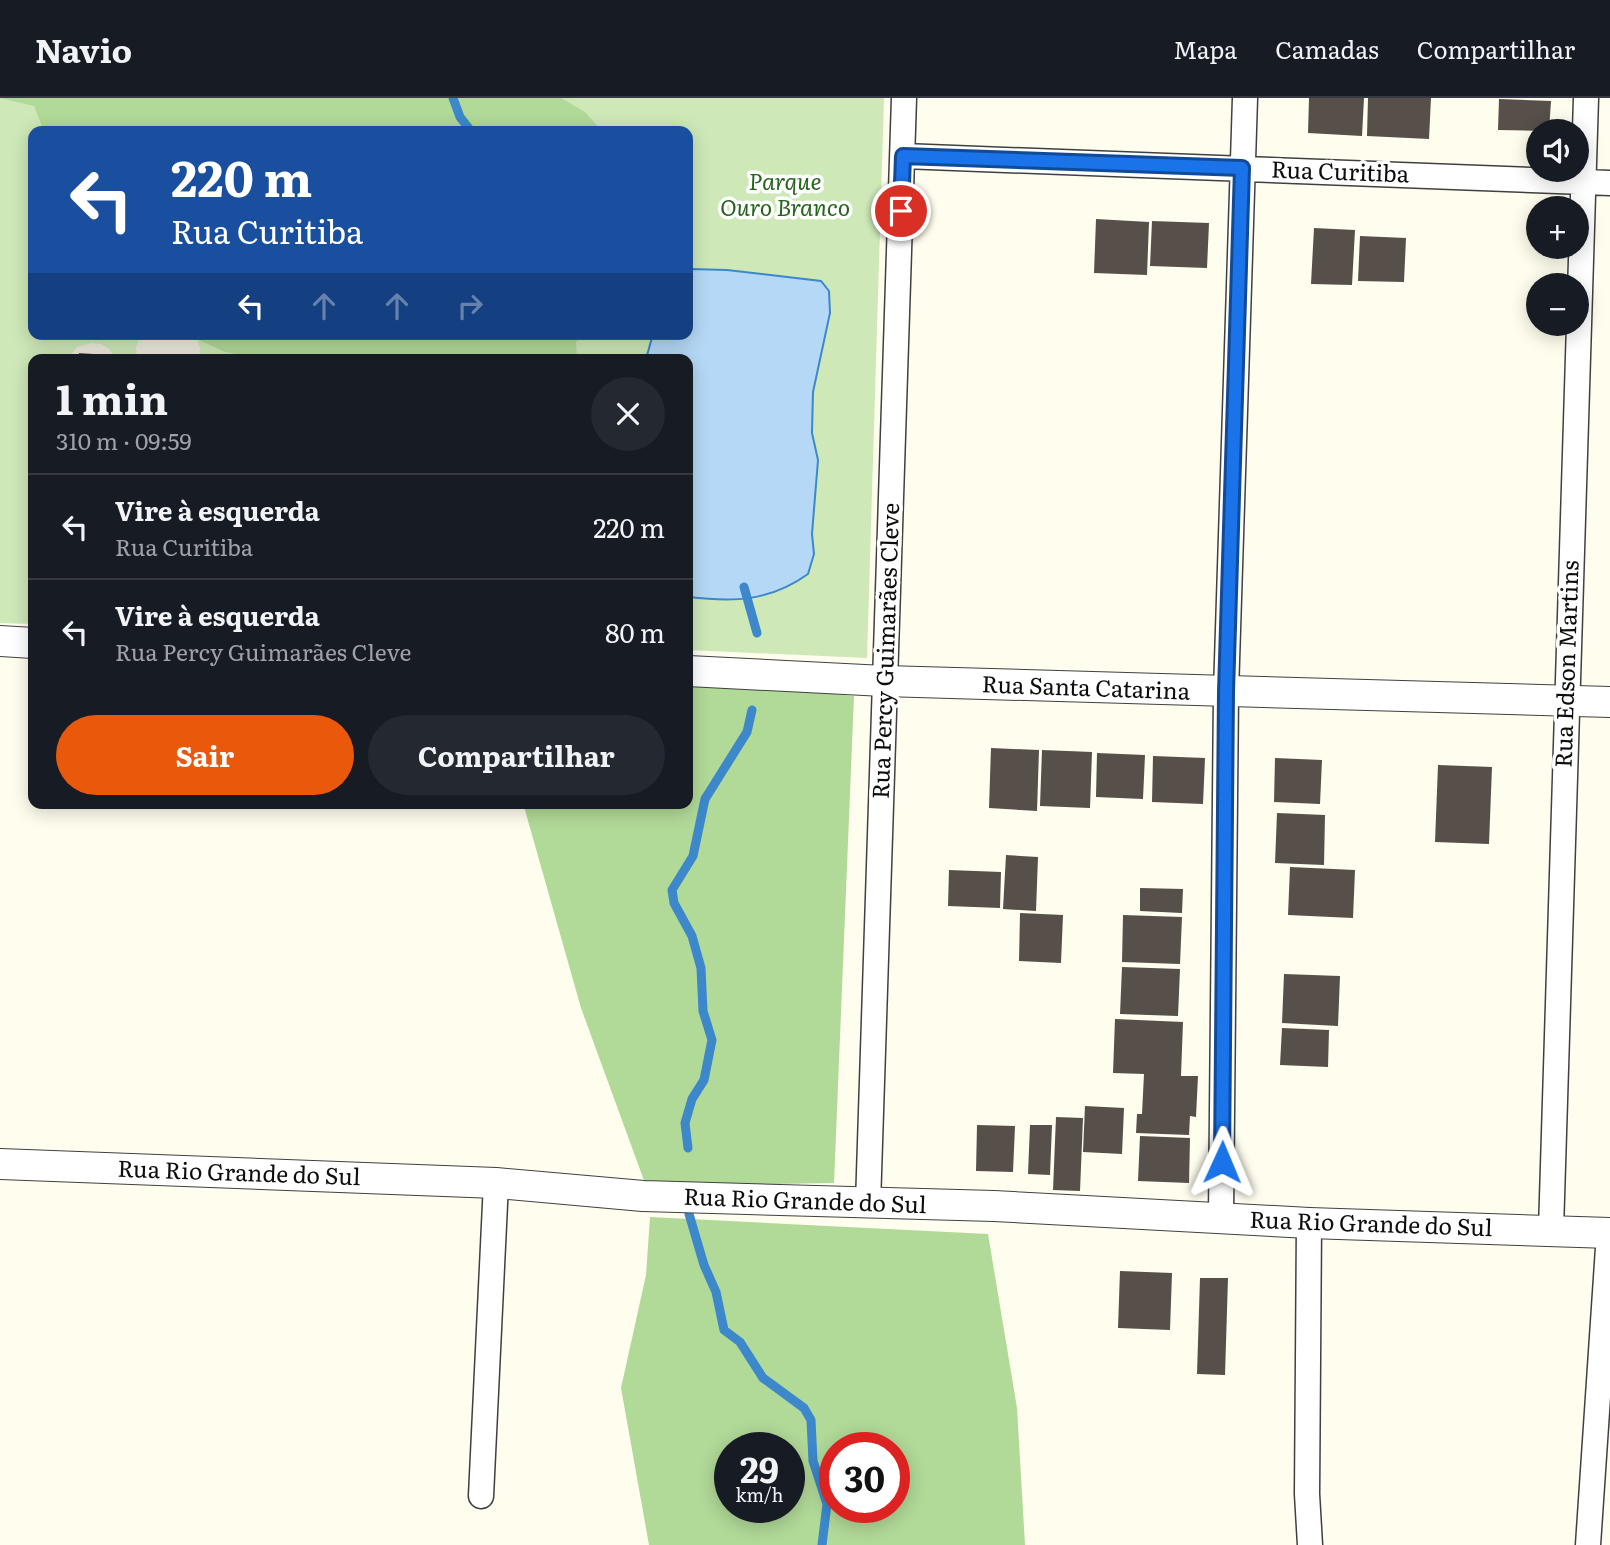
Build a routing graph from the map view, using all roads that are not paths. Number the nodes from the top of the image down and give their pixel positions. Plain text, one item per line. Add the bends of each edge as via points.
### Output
1 (904, 98) edge
2 (1245, 98) edge
3 (1586, 98) edge
4 (1585, 119) edge
5 (903, 156) junction
6 (1242, 168) junction
7 (1526, 180) edge
8 (1582, 182) joint
9 (1610, 183) edge
10 (0, 641) edge
11 (28, 642) edge
12 (693, 671) edge
13 (884, 681) junction
14 (1226, 692) junction
15 (1566, 699) junction
16 (1610, 702) edge
17 (0, 1164) edge
18 (496, 1183) junction
19 (868, 1204) junction
20 (1221, 1217) junction
21 (1309, 1223) junction
22 (1550, 1230) junction
23 (1609, 1233) edge
24 (481, 1496) dead end
25 (1310, 1545) edge
26 (1588, 1545) edge

1 - 5 street, Rua Percy Guimarães Cleve
2 - 6 street
3 - 4 street, Rua Edson Martins
5 - 6 street, Rua Curitiba
5 - 13 street, Rua Percy Guimarães Cleve
6 - 7 street, Rua Curitiba
6 - 14 street
8 - 9 street, Rua Curitiba
8 - 15 street, Rua Edson Martins
10 - 11 street
12 - 13 street, Rua Santa Catarina
13 - 14 street, Rua Santa Catarina
13 - 19 street, Rua Percy Guimarães Cleve
14 - 15 street, Rua Santa Catarina
14 - 20 street
15 - 16 street, Rua Santa Catarina
15 - 22 street, Rua Edson Martins
17 - 18 street, Rua Rio Grande do Sul
18 - 19 street, Rua Rio Grande do Sul via 643,1196
18 - 24 street
19 - 20 street, Rua Rio Grande do Sul
20 - 21 street, Rua Rio Grande do Sul
21 - 22 street, Rua Rio Grande do Sul
21 - 25 street
22 - 23 street, Rua Rio Grande do Sul
23 - 26 street

